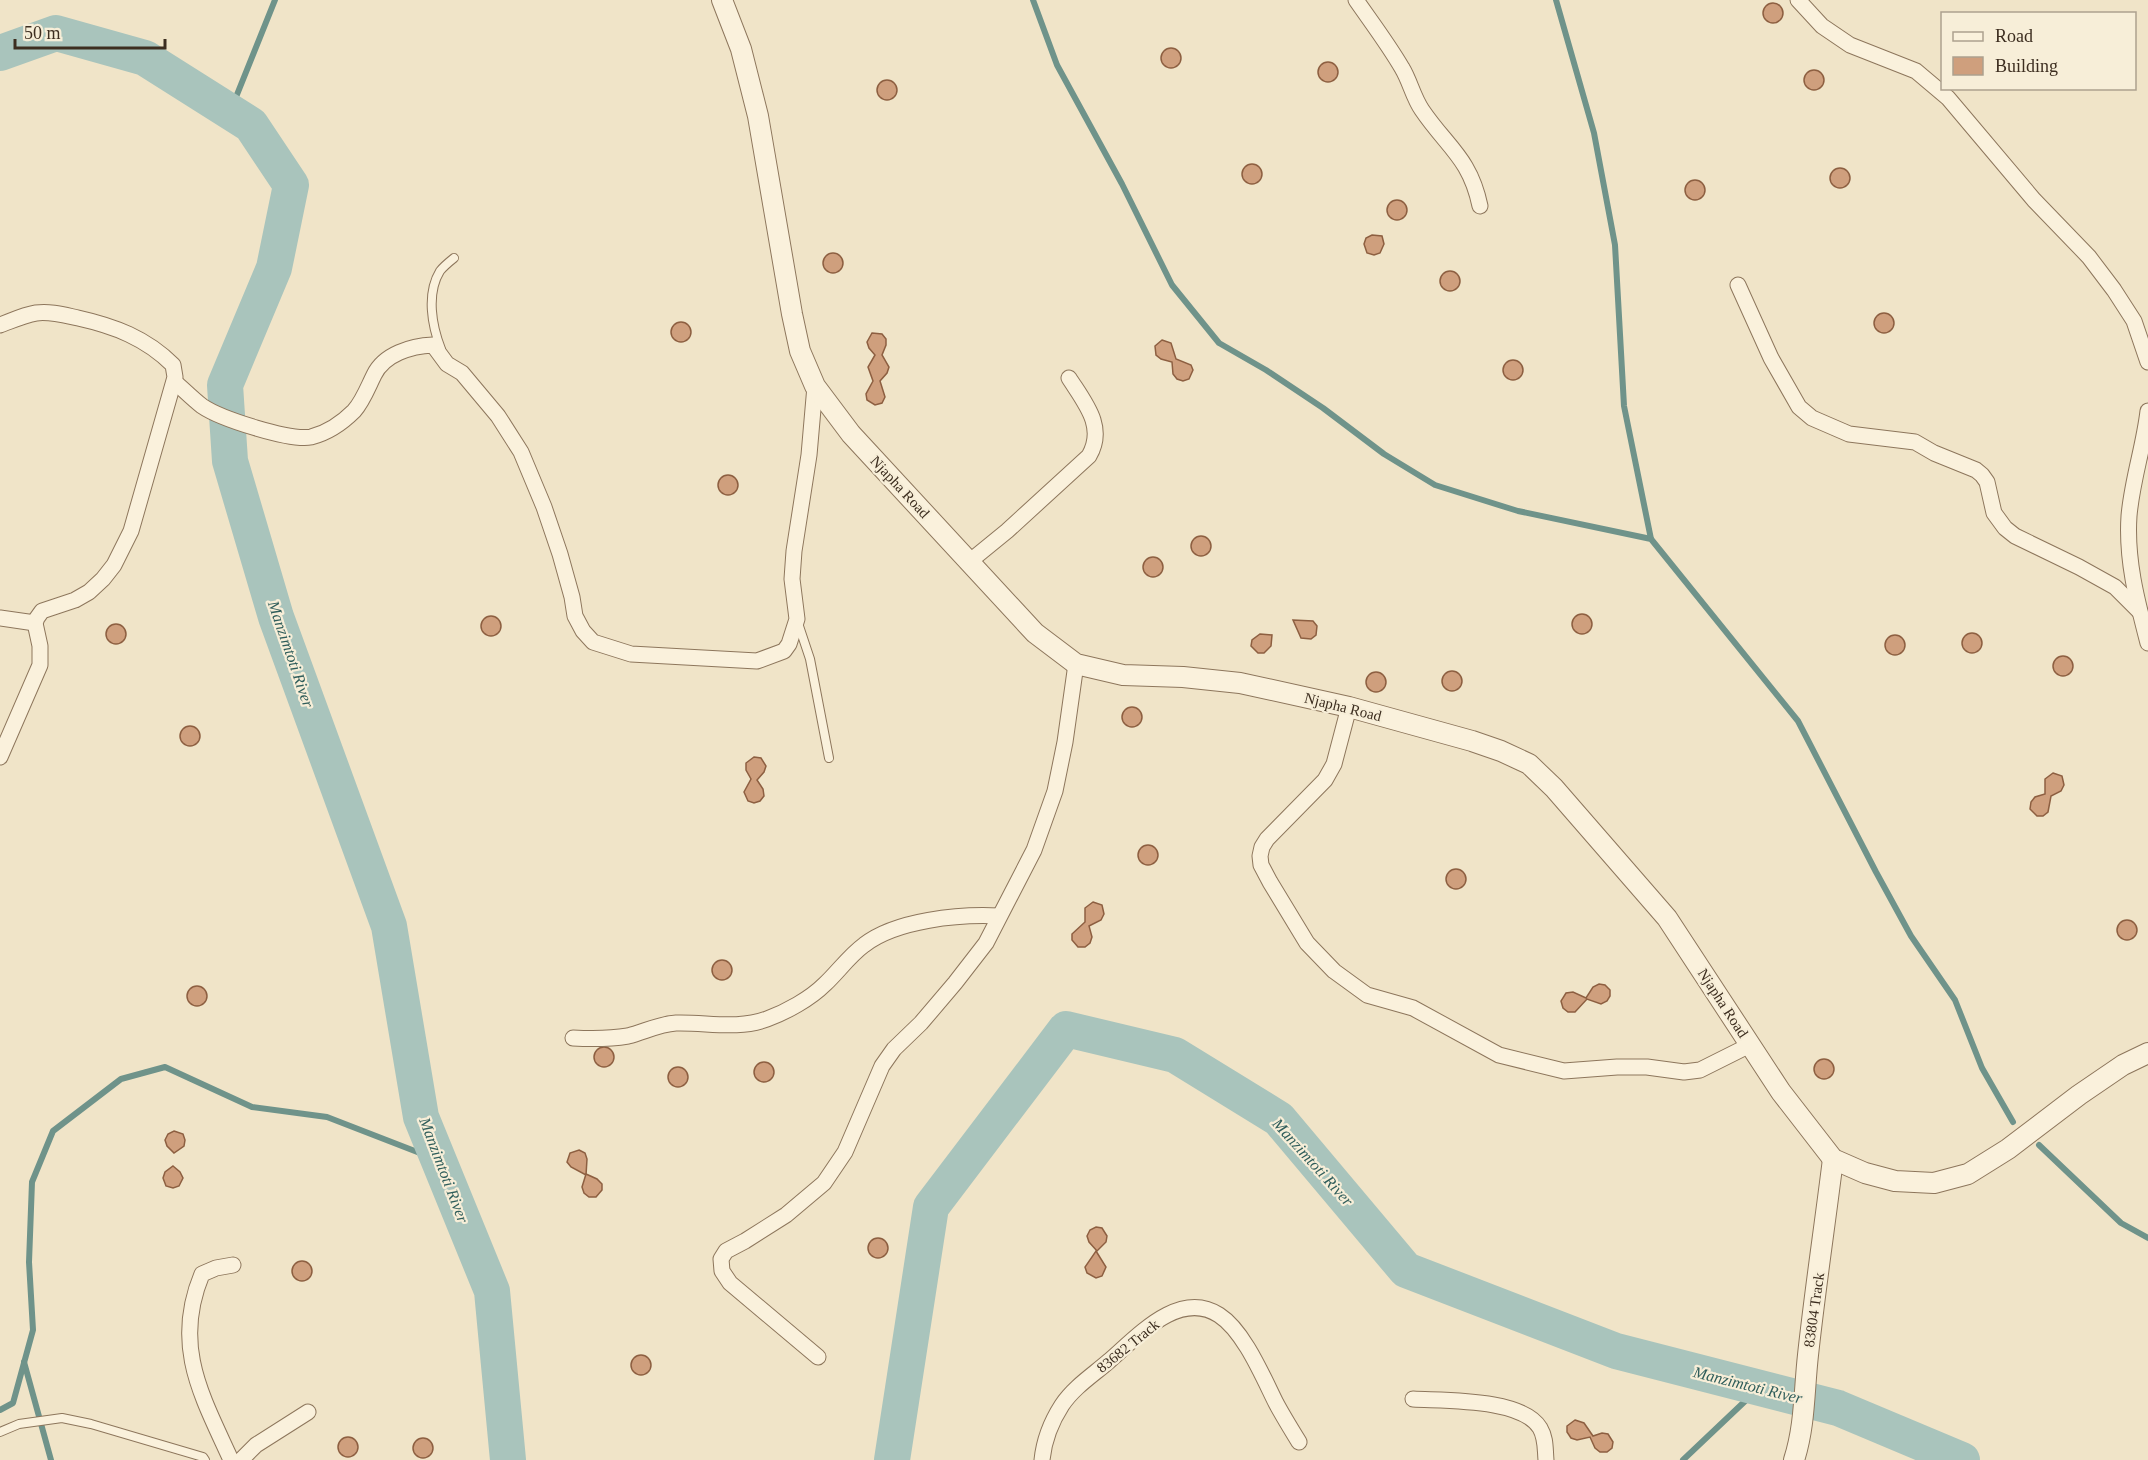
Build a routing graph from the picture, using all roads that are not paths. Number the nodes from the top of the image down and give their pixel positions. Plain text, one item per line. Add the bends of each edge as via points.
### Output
1 (722, 0) edge
2 (1356, 0) edge
3 (1798, 0) edge
4 (1480, 206) dead end
5 (454, 258) dead end
6 (1738, 285) dead end
7 (0, 325) edge
8 (2148, 362) edge
9 (447, 364) junction
10 (1069, 378) dead end
11 (175, 382) junction
12 (815, 386) junction
13 (2148, 411) edge
14 (969, 562) junction
15 (2140, 612) junction
16 (0, 618) edge
17 (797, 618) junction
18 (35, 623) junction
19 (2148, 643) edge
20 (1076, 664) junction
21 (1349, 707) junction
22 (0, 757) edge
23 (829, 758) dead end
24 (999, 916) junction
25 (573, 1038) dead end
26 (1750, 1045) junction
27 (2148, 1053) edge
28 (1833, 1159) junction
29 (233, 1265) dead end
30 (818, 1357) dead end
31 (1413, 1399) dead end
32 (308, 1412) dead end
33 (0, 1432) edge
34 (1299, 1442) dead end
35 (206, 1460) edge
36 (231, 1460) edge
37 (241, 1460) edge
38 (1042, 1460) edge
39 (1546, 1460) edge
40 (1794, 1460) edge

1 - 12 street, Njapha Road via 741,49 758,116 792,314 800,351
2 - 4 street via 1383,36 1421,108 1460,156 1476,187
3 - 8 street via 1822,27 1850,45 1916,71 1948,98 2034,200 2089,257 2134,321
5 - 9 lane via 437,277 432,306 434,331
6 - 15 street via 1771,358 1799,407 1812,418 1849,434 1915,442 1976,470 1987,482 1994,513 2005,528 2115,587
7 - 11 street via 35,313 104,323 137,337 167,358 173,365
9 - 11 street via 433,345 408,349 384,361 356,409 336,426 299,438 212,412
9 - 17 street via 462,373 498,416 521,452 560,554 574,616 593,642 631,654 757,661 784,651
10 - 14 street via 1096,426 1089,456
11 - 18 street via 131,531 114,565 89,592 42,611
12 - 14 street, Njapha Road via 851,434
12 - 17 street via 792,579
13 - 15 street via 2129,516 2132,578
14 - 20 street, Njapha Road via 1035,633
15 - 19 street
16 - 18 street
17 - 23 lane via 810,659
18 - 22 street via 40,665
20 - 21 street, Njapha Road via 1123,675 1240,683
20 - 24 street via 1055,791 1034,850
21 - 26 street, Njapha Road via 1472,741 1529,764 1667,918
21 - 26 street via 1336,757 1325,780 1267,839 1260,856 1270,882 1307,943 1334,971 1367,995 1413,1008 1499,1055 1564,1071 1617,1067 1700,1070
24 - 25 street via 930,921 882,935 859,949 824,986 767,1019 728,1025 675,1023 629,1035
24 - 30 street via 986,943 956,983 882,1066 845,1152 824,1183 786,1215 726,1251 721,1259 722,1271 730,1282
26 - 28 street, Njapha Road
27 - 28 street, Njapha Road via 2123,1065 1968,1174 1934,1183 1895,1181
28 - 40 street, 83804 Track via 1805,1408
29 - 36 street via 202,1274 190,1326 192,1366
31 - 39 street via 1498,1405 1520,1413 1540,1428
32 - 37 street via 256,1444
33 - 35 lane via 19,1424 62,1418
34 - 38 street, 83682 Track via 1236,1332 1221,1316 1207,1309 1192,1308 1165,1316 1086,1378 1063,1403 1048,1431

